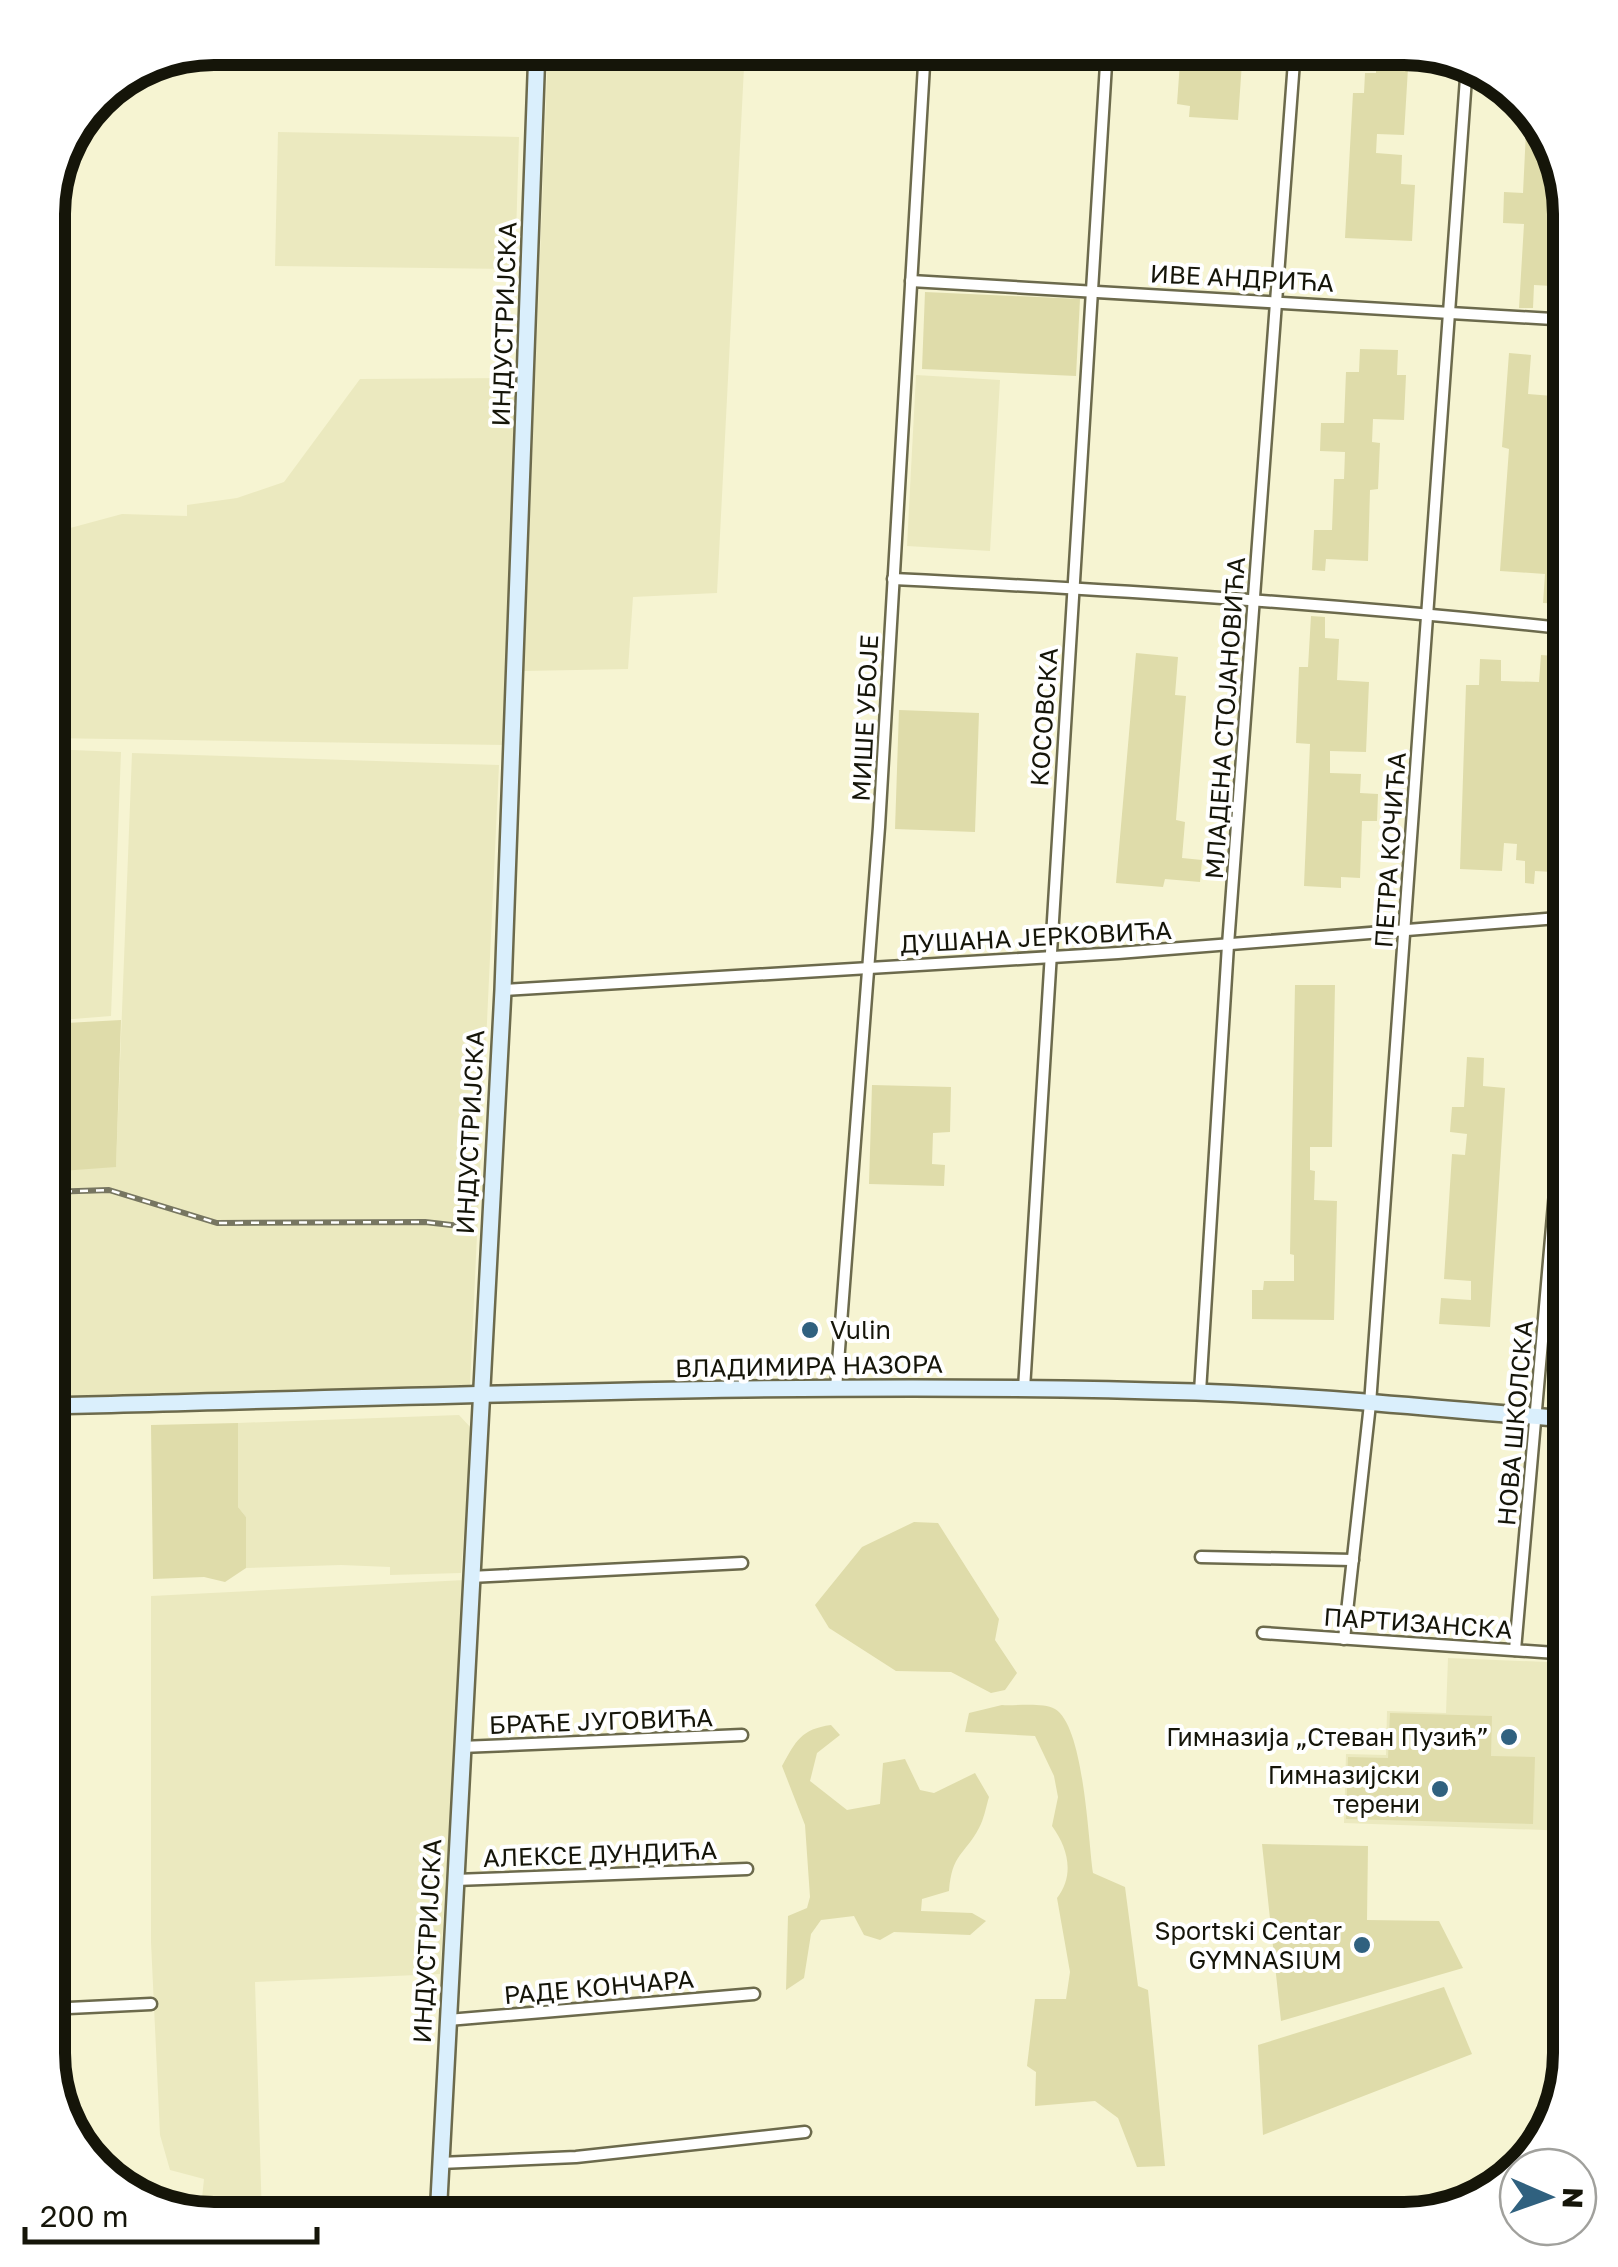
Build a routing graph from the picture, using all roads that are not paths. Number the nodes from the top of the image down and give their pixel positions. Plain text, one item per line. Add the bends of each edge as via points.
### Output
1 (536, 65) edge
2 (924, 65) edge
3 (1106, 65) edge
4 (1294, 65) edge
5 (1466, 78) edge
6 (911, 281) junction
7 (1092, 289) junction
8 (1276, 301) junction
9 (1451, 310) junction
10 (1553, 319) edge
11 (894, 579) junction
12 (1072, 588) junction
13 (1254, 601) junction
14 (1428, 613) junction
15 (1553, 627) edge
16 (1553, 918) edge
17 (1404, 930) junction
18 (1228, 945) junction
19 (1048, 957) junction
20 (869, 967) junction
21 (503, 990) junction
22 (1553, 1225) edge
23 (1544, 1333) junction
24 (1553, 1333) edge
25 (836, 1389) junction
26 (1024, 1390) junction
27 (1200, 1392) junction
28 (480, 1396) junction
29 (1370, 1404) junction
30 (65, 1406) edge
31 (1536, 1417) junction
32 (1553, 1418) edge
33 (1201, 1557) dead end
34 (1353, 1560) junction
35 (742, 1563) dead end
36 (470, 1577) junction
37 (1263, 1633) dead end
38 (1344, 1638) junction
39 (1515, 1650) junction
40 (1553, 1653) edge
41 (742, 1735) dead end
42 (462, 1747) junction
43 (747, 1869) dead end
44 (455, 1880) junction
45 (754, 1994) dead end
46 (151, 2004) dead end
47 (65, 2007) edge
48 (448, 2020) junction
49 (804, 2132) dead end
50 (440, 2163) junction
51 (439, 2202) edge

1 - 21 main road, ИНДУСТРИЈСКА
2 - 6 street, МИШЕ УБОЈЕ
3 - 7 street, КОСОВСКА
4 - 8 street, МЛАДЕНА СТОЈАНОВИЋА
5 - 9 street, ПЕТРА КОЧИЋА
6 - 7 street, ИВЕ АНДРИЋА
6 - 11 street, МИШЕ УБОЈЕ
7 - 8 street, ИВЕ АНДРИЋА
7 - 12 street, КОСОВСКА
8 - 9 street, ИВЕ АНДРИЋА
8 - 13 street, МЛАДЕНА СТОЈАНОВИЋА
9 - 10 street, ИВЕ АНДРИЋА
9 - 14 street, ПЕТРА КОЧИЋА
11 - 12 street
11 - 20 street, МИШЕ УБОЈЕ
12 - 13 street
12 - 19 street, КОСОВСКА
13 - 14 street
13 - 18 street, МЛАДЕНА СТОЈАНОВИЋА
14 - 15 street
14 - 17 street, ПЕТРА КОЧИЋА
16 - 17 street, ДУШАНА ЈЕРКОВИЋА
17 - 18 street, ДУШАНА ЈЕРКОВИЋА
17 - 29 street, ПЕТРА КОЧИЋА
18 - 19 street, ДУШАНА ЈЕРКОВИЋА
18 - 27 street, МЛАДЕНА СТОЈАНОВИЋА
19 - 20 street, ДУШАНА ЈЕРКОВИЋА
19 - 26 street, КОСОВСКА
20 - 21 street, ДУШАНА ЈЕРКОВИЋА
20 - 25 street, МИШЕ УБОЈЕ
21 - 28 main road, ИНДУСТРИЈСКА
22 - 23 street, НОВА ШКОЛСКА
23 - 24 street
23 - 31 street, НОВА ШКОЛСКА
25 - 26 main road, ВЛАДИМИРА НАЗОРА
25 - 28 main road, ВЛАДИМИРА НАЗОРА
26 - 27 main road, ВЛАДИМИРА НАЗОРА
27 - 29 main road, ВЛАДИМИРА НАЗОРА
28 - 30 main road, ВЛАДИМИРА НАЗОРА
28 - 36 main road, ИНДУСТРИЈСКА
29 - 31 main road, ВЛАДИМИРА НАЗОРА
29 - 34 street, ПЕТРА КОЧИЋА
31 - 32 main road, ВЛАДИМИРА НАЗОРА
31 - 39 street, НОВА ШКОЛСКА
33 - 34 street
34 - 38 street, ПЕТРА КОЧИЋА
35 - 36 street
36 - 42 main road, ИНДУСТРИЈСКА
37 - 38 street, ПАРТИЗАНСКА
38 - 39 street, ПАРТИЗАНСКА
39 - 40 street, ПАРТИЗАНСКА
41 - 42 street, БРАЋЕ ЈУГОВИЋА
42 - 44 main road, ИНДУСТРИЈСКА
43 - 44 street, АЛЕКСЕ ДУНДИЋА
44 - 48 main road, ИНДУСТРИЈСКА
45 - 48 street, РАДЕ КОНЧАРА
46 - 47 street
48 - 50 main road, ИНДУСТРИЈСКА
49 - 50 street via 576,2157
50 - 51 main road, ИНДУСТРИЈСКА

